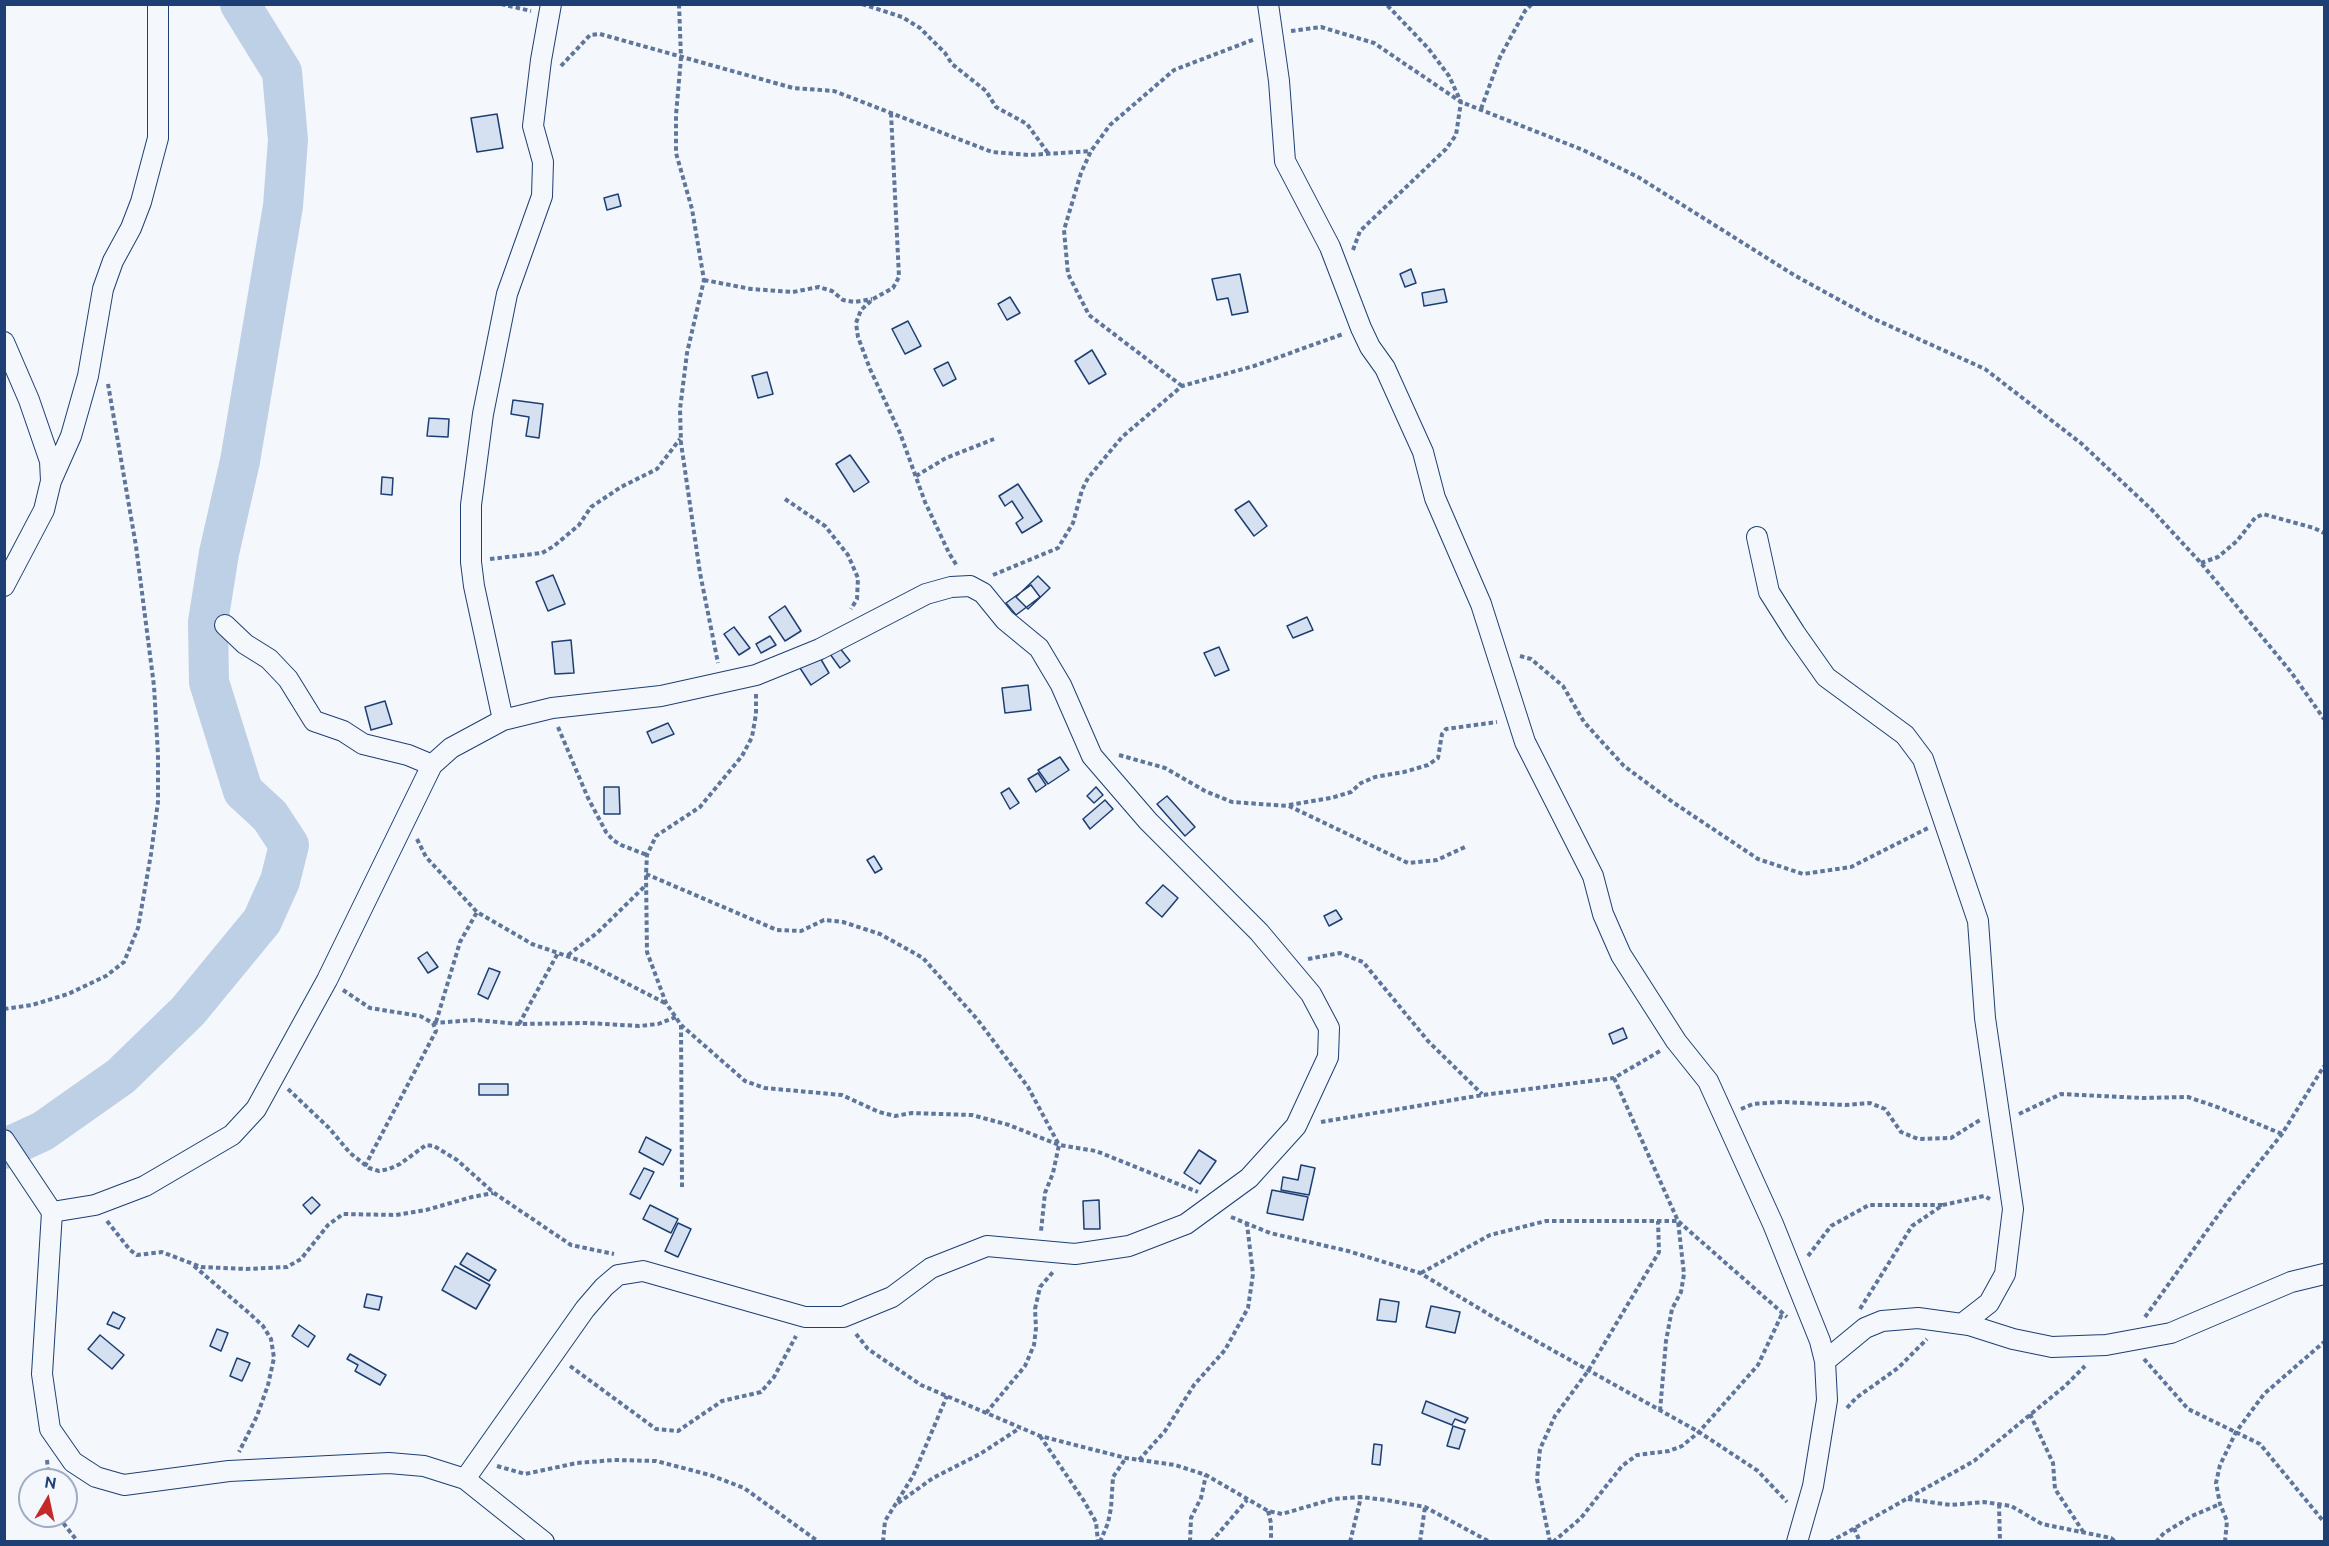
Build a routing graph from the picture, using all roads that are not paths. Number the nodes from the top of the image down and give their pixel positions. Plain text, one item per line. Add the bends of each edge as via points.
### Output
1 (158, 4) edge
2 (1268, 4) edge
3 (550, 9) edge
4 (4, 342) edge
5 (51, 481) junction
6 (1757, 537) dead end
7 (4, 586) edge
8 (225, 626) dead end
9 (503, 720) junction
10 (432, 765) junction
11 (4, 1140) edge
12 (52, 1212) junction
13 (2325, 1274) edge
14 (1954, 1323) junction
15 (1825, 1361) junction
16 (465, 1479) junction
17 (544, 1542) edge
18 (1797, 1542) edge

1 - 5 street via 158,138 141,202 103,289 88,376 71,436
2 - 15 street via 1285,162 1330,247 1361,328 1385,369 1423,452 1435,498 1481,604 1532,758 1593,876 1603,914 1622,955 1676,1041 1708,1081 1811,1316
3 - 9 street via 533,126 543,162 542,196 507,294 483,414 471,505 474,586
4 - 5 street via 50,461
5 - 7 street via 44,510
6 - 14 street via 1769,592 1826,677 1905,735 1923,759 1978,921 1985,1018 2013,1209 2005,1274 1989,1303
8 - 10 street via 269,659 288,679 314,721 343,731 363,744
9 - 10 street via 451,748
9 - 16 street via 552,708 661,696 756,675 842,638 926,594 970,586 983,593 1005,620 1039,648 1061,685 1092,756 1148,821 1259,932 1311,994 1329,1028 1328,1057 1296,1126 1249,1178 1186,1224 1129,1246 1075,1254 987,1246 931,1268 892,1297 843,1317 805,1317 644,1271 618,1275 585,1309
10 - 12 street via 327,980 256,1110 232,1136 145,1186 95,1205
11 - 12 street
12 - 16 street via 42,1374 50,1429 73,1462 96,1477 124,1485 229,1471 389,1463 424,1466
13 - 14 street via 2291,1281 2171,1333 2106,1345 2052,1347
14 - 15 street via 1918,1318 1882,1321 1865,1328
15 - 18 street via 1827,1400 1813,1486
16 - 17 street

